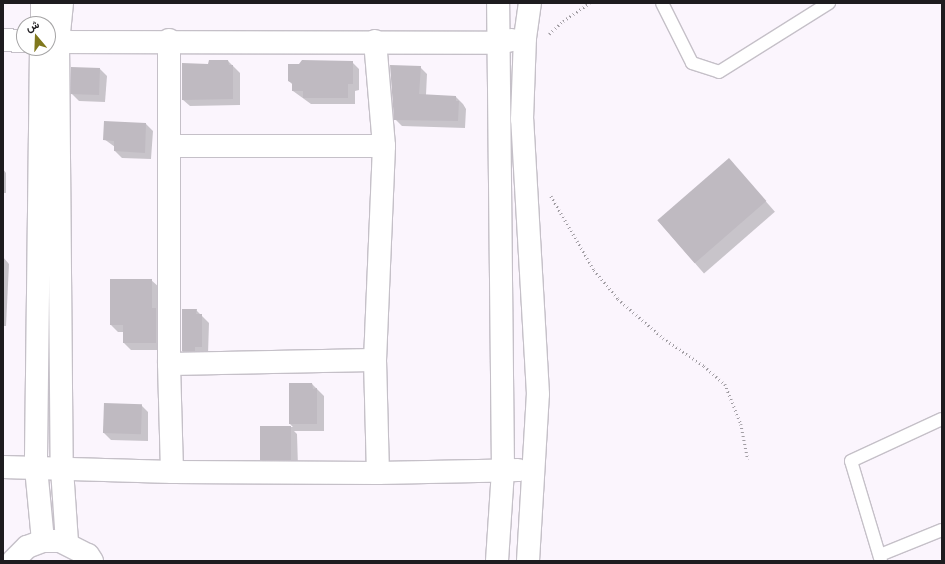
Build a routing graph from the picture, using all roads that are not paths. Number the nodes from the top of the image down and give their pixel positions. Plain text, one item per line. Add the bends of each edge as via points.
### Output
1 (42, 3) edge
2 (62, 3) edge
3 (498, 3) edge
4 (530, 3) edge
5 (662, 3) edge
6 (830, 3) edge
7 (42, 16) edge
8 (56, 22) edge
9 (536, 39) junction
10 (3, 40) edge
11 (169, 40) junction
12 (16, 41) edge
13 (375, 41) junction
14 (498, 43) junction
15 (56, 44) edge
16 (49, 56) edge
17 (49, 56) edge
18 (170, 146) junction
19 (384, 146) junction
20 (375, 360) junction
21 (169, 364) junction
22 (942, 419) edge
23 (3, 467) edge
24 (36, 468) junction
25 (62, 470) junction
26 (503, 470) junction
27 (533, 470) junction
28 (172, 472) junction
29 (378, 473) junction
30 (942, 530) edge
31 (43, 541) junction
32 (67, 542) junction
33 (880, 558) edge
34 (13, 561) edge
35 (92, 561) edge
36 (497, 561) edge
37 (528, 561) edge

1 - 7 street
2 - 8 street
3 - 14 street
4 - 9 street
5 - 6 lane via 692,62 719,72
9 - 14 street
9 - 27 street via 522,119 538,394
10 - 12 street
11 - 13 street
11 - 15 street
11 - 18 street
13 - 14 street
13 - 19 street
14 - 26 street
16 - 24 street
17 - 25 street
18 - 19 street
18 - 21 street
19 - 20 street
20 - 21 street
20 - 29 street
21 - 28 street
22 - 33 lane via 851,461
23 - 24 street
24 - 25 street
24 - 31 street
25 - 28 street
25 - 32 street
26 - 27 street
26 - 29 street
26 - 36 street
27 - 37 street
28 - 29 street
30 - 33 lane
31 - 32 street
31 - 34 street via 27,547
32 - 35 street via 88,555

